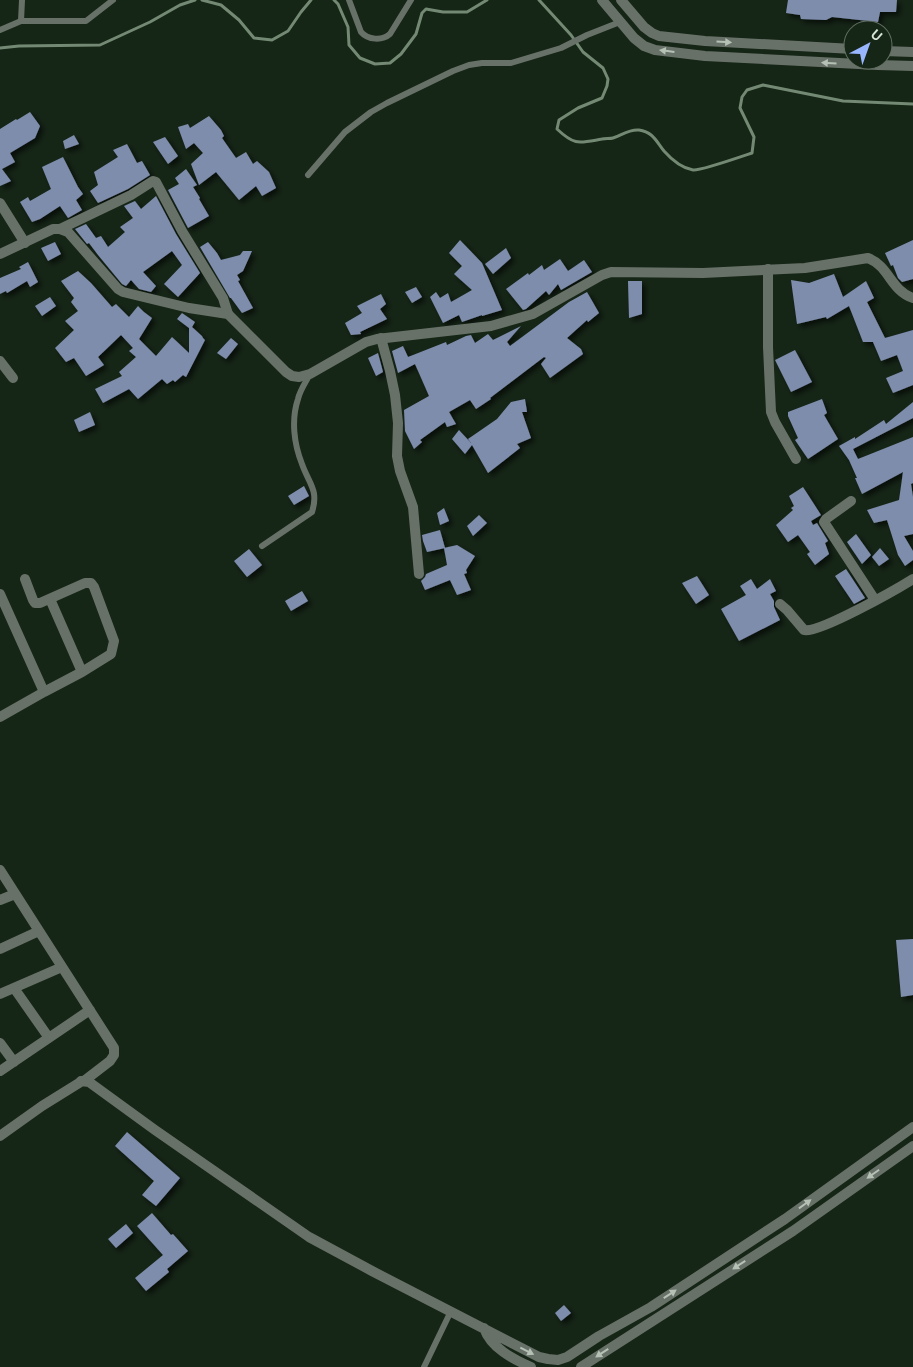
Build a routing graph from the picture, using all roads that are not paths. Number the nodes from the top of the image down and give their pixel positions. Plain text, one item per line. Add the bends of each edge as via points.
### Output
1 (22, 0) edge
2 (113, 0) edge
3 (350, 0) edge
4 (411, 0) edge
5 (602, 0) edge
6 (621, 0) edge
7 (22, 21) junction
8 (620, 22) junction
9 (0, 30) edge
10 (705, 41) junction
11 (843, 48) edge
12 (893, 51) edge
13 (913, 52) edge
14 (704, 56) junction
15 (913, 66) edge
16 (308, 175) dead end
17 (0, 203) edge
18 (60, 229) junction
19 (25, 243) junction
20 (0, 254) edge
21 (768, 269) junction
22 (913, 298) edge
23 (228, 314) junction
24 (381, 338) junction
25 (0, 361) edge
26 (310, 374) junction
27 (13, 378) dead end
28 (796, 459) dead end
29 (851, 501) dead end
30 (262, 546) dead end
31 (419, 574) dead end
32 (25, 579) dead end
33 (913, 580) edge
34 (0, 594) edge
35 (50, 599) junction
36 (875, 600) junction
37 (780, 604) dead end
38 (82, 672) junction
39 (44, 692) junction
40 (1, 713) edge
41 (0, 870) edge
42 (15, 894) junction
43 (0, 900) edge
44 (39, 931) junction
45 (0, 949) edge
46 (62, 967) junction
47 (14, 988) junction
48 (0, 994) edge
49 (90, 1010) junction
50 (49, 1038) junction
51 (0, 1042) edge
52 (14, 1062) junction
53 (0, 1071) edge
54 (86, 1082) junction
55 (913, 1127) edge
56 (0, 1136) edge
57 (892, 1142) junction
58 (913, 1146) edge
59 (900, 1155) junction
60 (773, 1227) junction
61 (781, 1238) junction
62 (652, 1307) junction
63 (451, 1311) junction
64 (658, 1317) junction
65 (484, 1328) junction
66 (424, 1367) edge
67 (531, 1367) edge
68 (581, 1367) edge

1 - 7 lane
2 - 7 lane via 86,21
3 - 4 lane via 360,32 380,39 390,34
5 - 8 street
6 - 10 street via 652,34
7 - 9 lane
14 -> 8 street via 644,46
8 - 16 lane via 561,48 511,63 469,65 387,103 345,132
10 -> 11 street
10 - 14 street
12 - 13 street
15 -> 14 street
17 - 19 street
18 - 19 street via 53,229
18 - 23 street via 68,232 118,289 189,308
18 - 23 street via 156,182 223,298
19 - 20 street
21 - 22 street via 806,268 868,258 881,265 900,291
21 - 24 street via 703,273 607,272 534,314 491,326
21 - 28 street via 771,412
23 - 26 street via 286,372 299,377
24 - 26 street via 366,342
24 - 31 street via 395,395 397,456 413,507
25 - 27 street
26 - 30 lane via 298,398 294,421 298,451 315,493 315,503 312,512
29 - 36 street via 824,522
32 - 35 street via 36,603
33 - 36 street
34 - 39 street
35 - 38 street
35 - 38 street via 85,583 91,582 94,587 114,646 112,654
36 - 37 street via 822,627 807,631
38 - 39 street
39 - 40 street
41 - 42 street
42 - 43 street
42 - 44 street
44 - 45 street
44 - 46 street
46 - 47 street
46 - 49 street
47 - 48 street
47 - 50 street
49 - 50 street
49 - 54 street via 114,1048 114,1055
50 - 52 street
51 - 52 street
52 - 53 street
54 - 56 street via 42,1106
54 - 63 street via 309,1237
55 - 57 street
57 - 59 street
60 -> 57 street
58 - 59 street
59 -> 61 street
60 - 61 street
62 -> 60 street
61 -> 64 street
62 - 64 street
65 -> 62 street via 539,1357 558,1360
63 - 65 street
63 - 66 lane
64 -> 68 street
65 - 67 street via 500,1348

